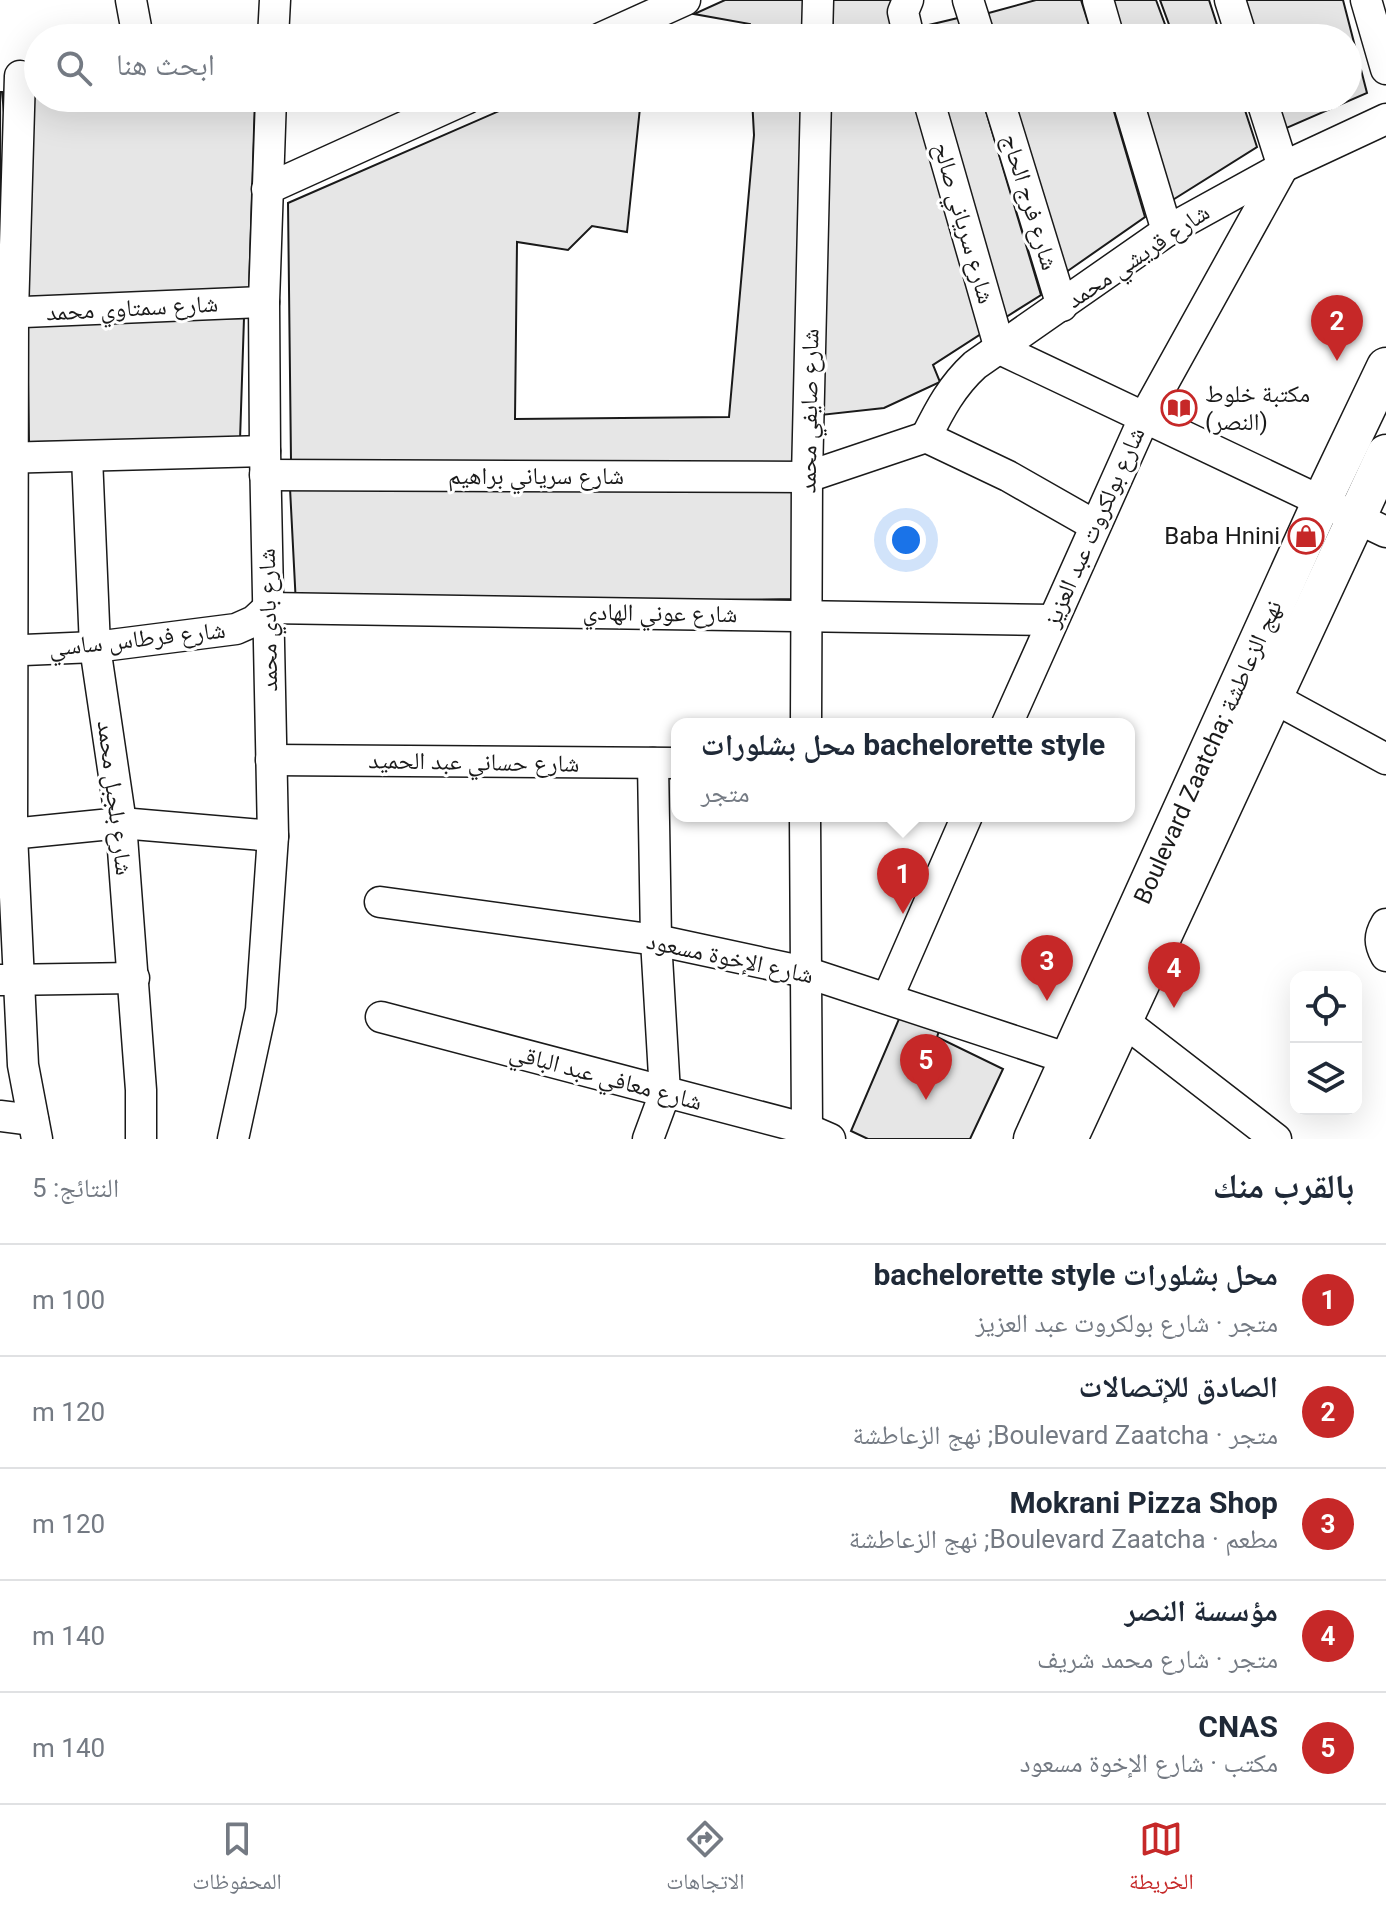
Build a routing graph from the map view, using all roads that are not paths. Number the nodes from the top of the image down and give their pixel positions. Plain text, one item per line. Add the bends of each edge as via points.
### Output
1 (131, 0) edge
2 (275, 0) edge
3 (685, 0) edge
4 (818, 0) edge
5 (968, 0) edge
6 (1098, 0) edge
7 (1230, 0) edge
8 (1366, 0) edge
9 (653, 18) edge
10 (135, 24) edge
11 (274, 24) edge
12 (817, 24) edge
13 (976, 24) edge
14 (1105, 24) edge
15 (1238, 24) edge
16 (1386, 69) edge
17 (19, 76) edge
18 (270, 112) edge
19 (437, 112) edge
20 (816, 112) edge
21 (932, 112) edge
22 (1002, 112) edge
23 (1131, 112) edge
24 (1265, 112) edge
25 (1386, 119) edge
26 (1283, 167) junction
27 (267, 189) junction
28 (1167, 231) junction
29 (264, 302) junction
30 (1062, 306) junction
31 (7, 313) edge
32 (1000, 349) junction
33 (1386, 367) edge
34 (1145, 416) junction
35 (926, 437) junction
36 (1386, 454) edge
37 (87, 457) junction
38 (6, 458) edge
39 (265, 463) junction
40 (807, 477) junction
41 (1322, 501) junction
42 (1094, 525) junction
43 (1371, 525) edge
44 (268, 608) junction
45 (808, 615) junction
46 (1052, 620) junction
47 (95, 647) junction
48 (5, 651) edge
49 (1272, 697) junction
50 (806, 718) edge
51 (1010, 718) edge
52 (1386, 759) edge
53 (271, 760) junction
54 (665, 763) edge
55 (805, 822) edge
56 (964, 822) edge
57 (121, 823) junction
58 (6, 834) edge
59 (273, 836) junction
60 (380, 902) dead end
61 (1386, 924) edge
62 (656, 940) junction
63 (1386, 956) edge
64 (805, 972) junction
65 (134, 978) junction
66 (10, 980) edge
67 (888, 997) junction
68 (1108, 1013) junction
69 (381, 1017) dead end
70 (1069, 1059) junction
71 (665, 1093) junction
72 (0, 1116) edge
73 (35, 1130) edge
74 (814, 1136) edge
75 (141, 1139) edge
76 (233, 1139) edge
77 (648, 1139) edge
78 (1033, 1139) edge
79 (1068, 1139) edge
80 (1276, 1139) edge

1 - 10 street
2 - 11 street
3 - 9 street
4 - 12 street
5 - 13 street
6 - 14 street
7 - 15 street
8 - 16 street
17 - 31 street
18 - 27 street, شارع بادي محمد
19 - 27 street
20 - 40 street, شارع صايفي محمد
21 - 32 street, شارع سرياني صالح
22 - 30 street, شارع فرج الحاج
23 - 28 street
24 - 26 street
25 - 26 street, شارع قريشي محمد
26 - 28 street, شارع قريشي محمد
26 - 34 street, شارع بولكروت عبد العزيز
27 - 29 street, شارع بادي محمد
28 - 30 street, شارع قريشي محمد
29 - 31 street, شارع سمتاوي محمد
29 - 39 street, شارع بادي محمد
30 - 32 street, شارع قريشي محمد
31 - 38 street
32 - 34 street
32 - 35 street, شارع قريشي محمد via 958,381
33 - 41 main road, Boulevard Zaatcha; نهج الزعاطشة
34 - 41 street
34 - 42 street, شارع بولكروت عبد العزيز
35 - 40 street, شارع سرياني براهيم
35 - 42 street
36 - 43 main road, Boulevard Zaatcha; نهج الزعاطشة
37 - 38 street, شارع سرياني براهيم
37 - 39 street, شارع سرياني براهيم
37 - 47 street, شارع بلجبل محمد
38 - 48 street
39 - 40 street, شارع سرياني براهيم
39 - 44 street, شارع بادي محمد
40 - 45 street, شارع صايفي محمد
41 - 43 street
41 - 68 main road, Boulevard Zaatcha; نهج الزعاطشة
42 - 46 street, شارع بولكروت عبد العزيز
43 - 49 main road, Boulevard Zaatcha; نهج الزعاطشة
44 - 45 street, شارع عوني الهادي
44 - 47 street, شارع فرطاس ساسي via 236,629
44 - 53 street, شارع بادي محمد
45 - 46 street, شارع عوني الهادي
45 - 50 street, شارع صايفي محمد
46 - 51 street, شارع بولكروت عبد العزيز
47 - 48 street, شارع فرطاس ساسي
47 - 57 street, شارع بلجبل محمد
48 - 58 street
49 - 52 street
49 - 68 main road, Boulevard Zaatcha; نهج الزعاطشة
53 - 54 street, شارع حساني عبد الحميد
53 - 59 street, شارع بادي محمد
54 - 62 street
55 - 64 street
56 - 67 street
57 - 58 street
57 - 59 street
57 - 65 street, شارع بلجبل محمد
58 - 66 street
59 - 76 street, شارع بادي محمد via 261,1010
60 - 62 street, شارع الإخوة مسعود
61 - 63 street via 1380,946
62 - 64 street, شارع الإخوة مسعود
62 - 71 street
64 - 67 street, شارع الإخوة مسعود
64 - 74 street
65 - 66 street
65 - 75 street, شارع بلجبل محمد
66 - 73 street
67 - 70 street, شارع الإخوة مسعود
68 - 70 main road, Boulevard Zaatcha; نهج الزعاطشة
68 - 79 main road, Boulevard Zaatcha; نهج الزعاطشة
68 - 80 street
69 - 71 street, شارع معافي عبد الباقي
70 - 78 main road, Boulevard Zaatcha; نهج الزعاطشة
71 - 74 street, شارع معافي عبد الباقي
71 - 77 street
72 - 73 street

